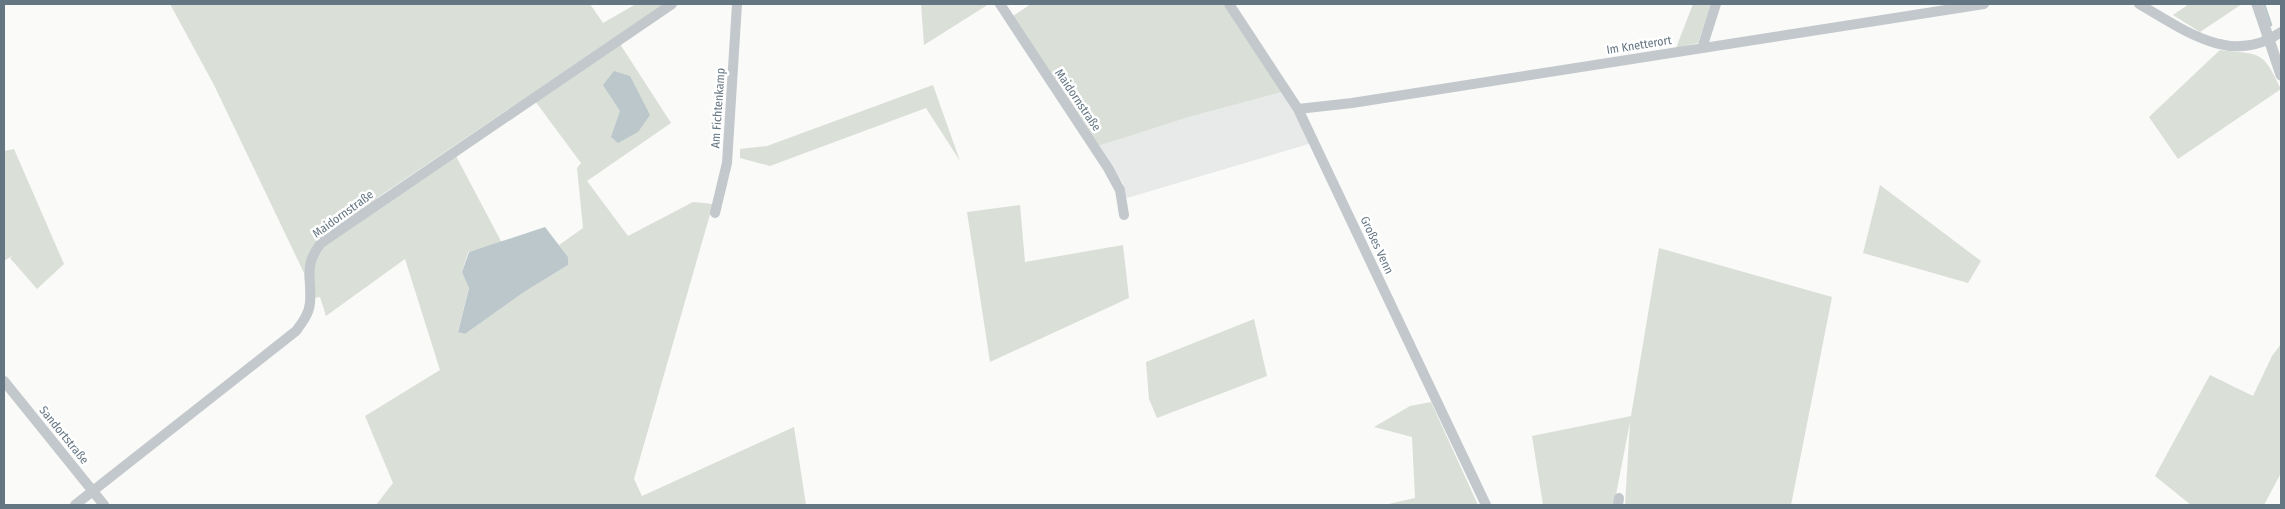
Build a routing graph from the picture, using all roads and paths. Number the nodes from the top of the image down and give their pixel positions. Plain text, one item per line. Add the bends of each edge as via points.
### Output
1 (672, 4) edge
2 (737, 4) edge
3 (1000, 4) edge
4 (1229, 4) edge
5 (1716, 4) edge
6 (1984, 4) edge
7 (2139, 4) edge
8 (2257, 4) edge
9 (2281, 32) edge
10 (2268, 40) junction
11 (1702, 48) junction
12 (2281, 75) edge
13 (1298, 109) junction
14 (715, 213) dead end
15 (1124, 215) dead end
16 (4, 381) edge
17 (93, 491) junction
18 (75, 505) edge
19 (104, 505) edge
20 (1486, 505) edge

1 - 17 street, Maidornstraße via 321,243 310,262 310,304 296,331
2 - 14 street, Am Fichtenkamp via 727,163
3 - 15 street, Maidornstraße via 1108,168 1120,190
4 - 13 street, Großes Venn
5 - 11 street
6 - 11 street, Im Knetterort
7 - 10 street via 2216,44 2236,48
8 - 10 street
9 - 10 street
10 - 12 street
11 - 13 street, Im Knetterort
13 - 20 street, Großes Venn
16 - 17 street, Sandortstraße
17 - 18 street, Maidornstraße
17 - 19 street, Sandortstraße

